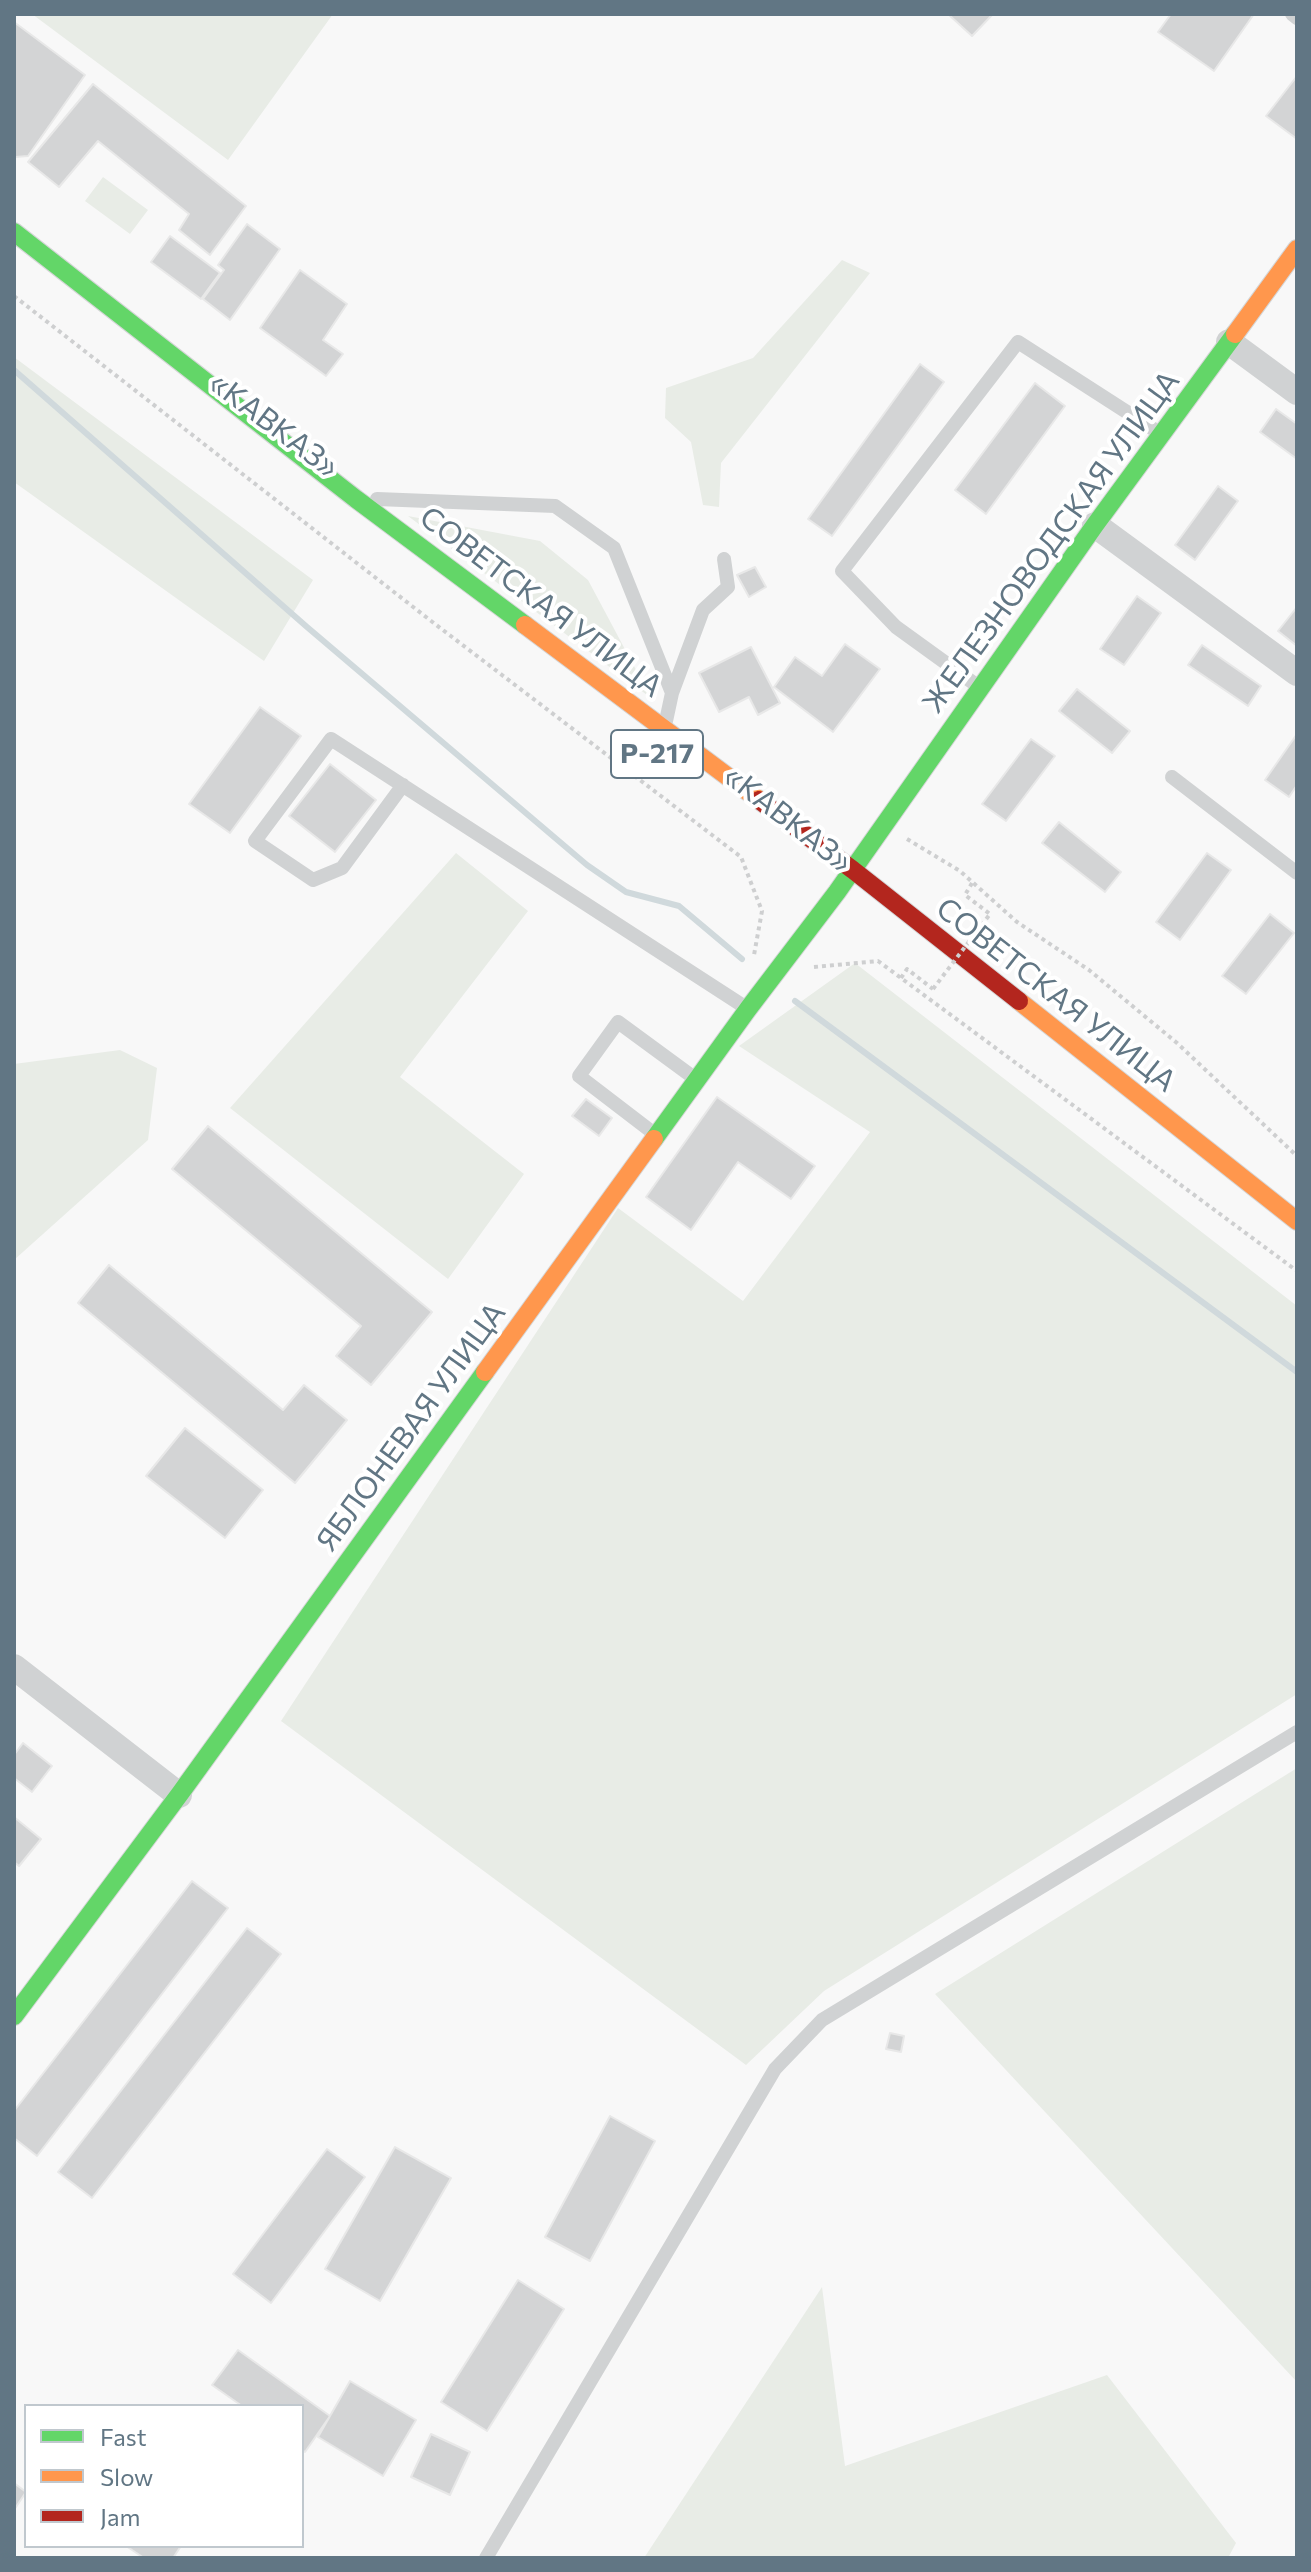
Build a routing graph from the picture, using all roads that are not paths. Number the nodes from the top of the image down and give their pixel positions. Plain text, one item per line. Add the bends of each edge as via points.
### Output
1 (1292, 14) edge
2 (1297, 18) edge
3 (14, 232) edge
4 (1297, 249) edge
5 (1229, 342) junction
6 (1297, 392) edge
7 (1161, 435) junction
8 (356, 499) junction
9 (1095, 525) junction
10 (724, 559) dead end
11 (1297, 673) edge
12 (979, 687) junction
13 (672, 693) junction
14 (665, 729) junction
15 (1172, 777) dead end
16 (403, 785) junction
17 (853, 870) junction
18 (1297, 873) edge
19 (748, 1009) junction
20 (697, 1080) junction
21 (657, 1135) junction
22 (1297, 1221) edge
23 (14, 1667) edge
24 (1297, 1732) edge
25 (179, 1795) junction
26 (14, 2016) edge
27 (486, 2558) edge

1 - 2 lane
3 - 8 main road, СОВЕТСКАЯ УЛИЦА / Р-217
4 - 5 main road, ЖЕЛЕЗНОВОДСКАЯ УЛИЦА
5 - 6 street
5 - 7 main road, ЖЕЛЕЗНОВОДСКАЯ УЛИЦА
7 - 9 main road, ЖЕЛЕЗНОВОДСКАЯ УЛИЦА
7 - 12 lane via 1018,342 842,571 896,627
8 - 13 lane via 555,506 614,548
8 - 14 main road, СОВЕТСКАЯ УЛИЦА / Р-217
9 - 11 street
9 - 12 main road, ЖЕЛЕЗНОВОДСКАЯ УЛИЦА
10 - 13 lane via 728,587 703,610
12 - 17 main road, ЖЕЛЕЗНОВОДСКАЯ УЛИЦА
13 - 14 lane
14 - 17 main road, СОВЕТСКАЯ УЛИЦА / Р-217
15 - 18 lane
16 - 16 lane via 331,739 255,841 313,880 342,868
16 - 19 lane
17 - 19 main road, ЯБЛОНЕВАЯ УЛИЦА
17 - 22 main road, СОВЕТСКАЯ УЛИЦА / Р-217
19 - 20 main road, ЯБЛОНЕВАЯ УЛИЦА
20 - 21 main road, ЯБЛОНЕВАЯ УЛИЦА
20 - 21 lane via 618,1022 579,1076
21 - 25 main road, ЯБЛОНЕВАЯ УЛИЦА
23 - 25 street
24 - 27 lane via 822,2020 775,2069
25 - 26 main road, ЯБЛОНЕВАЯ УЛИЦА

